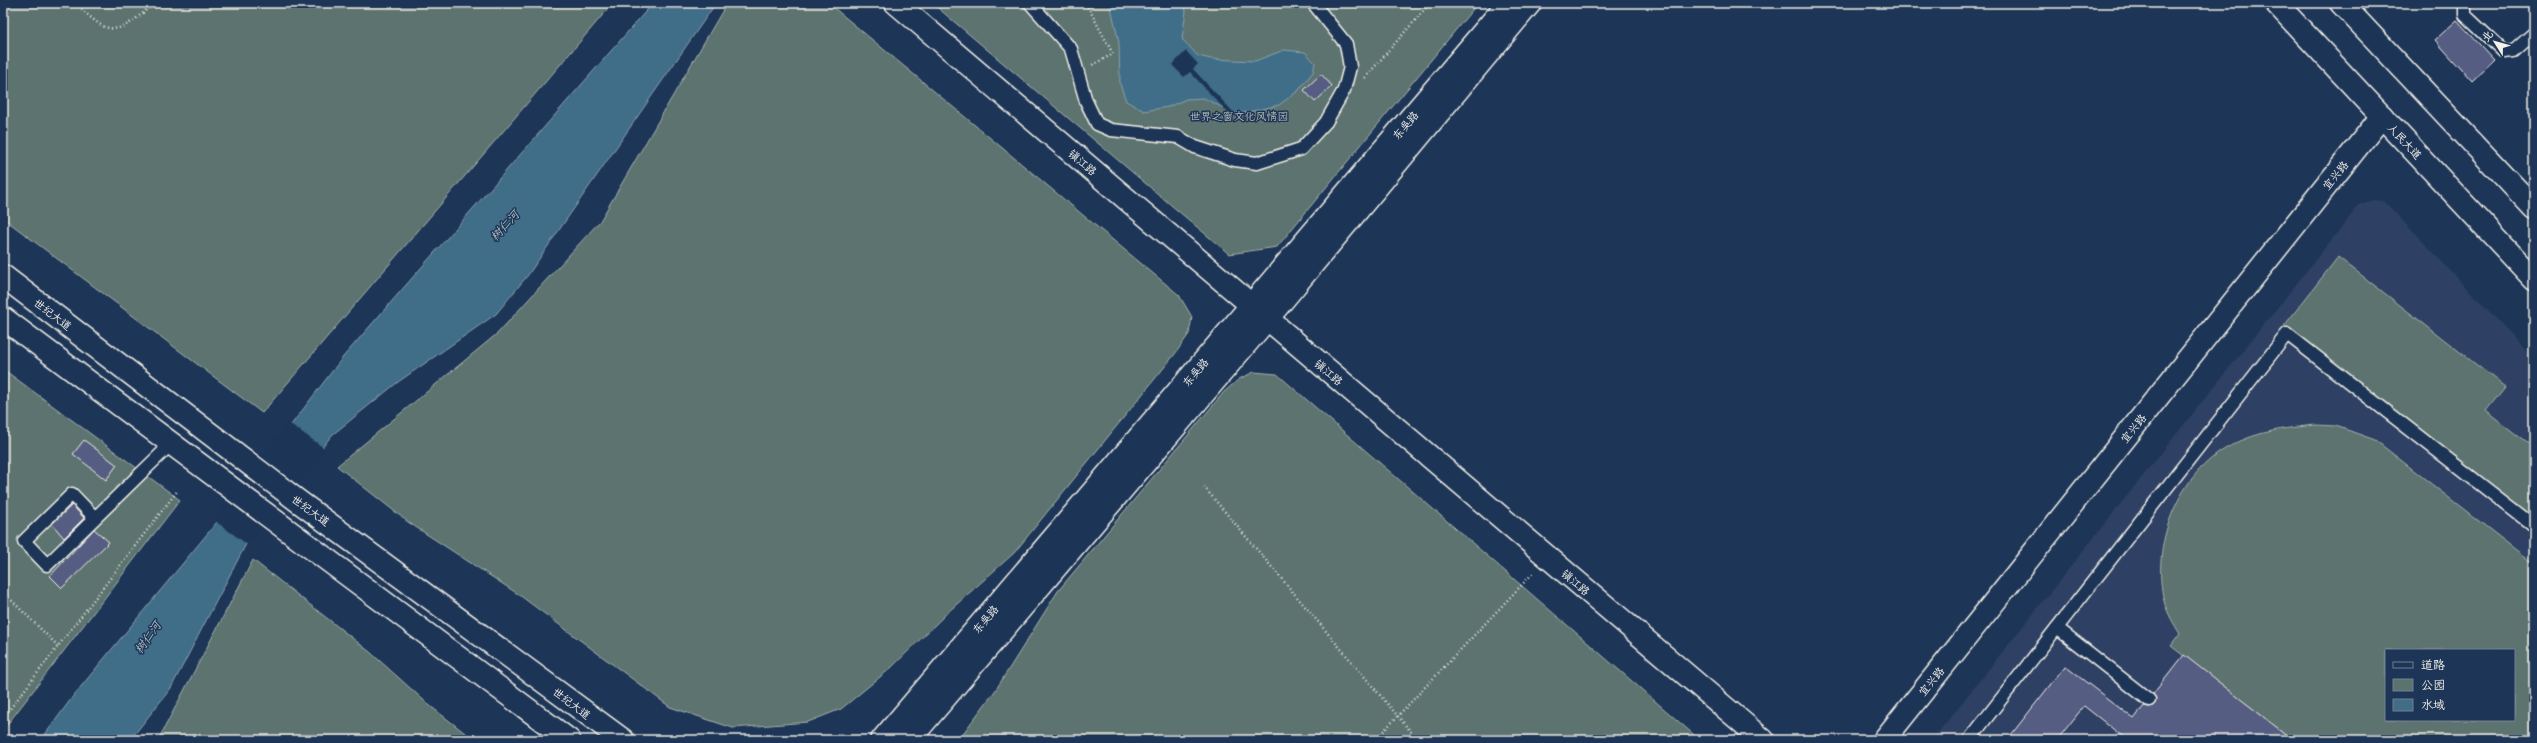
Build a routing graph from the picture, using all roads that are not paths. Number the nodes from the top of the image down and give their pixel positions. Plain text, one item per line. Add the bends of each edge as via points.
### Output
1 (896, 3) edge
2 (1030, 3) edge
3 (1313, 3) edge
4 (1508, 3) edge
5 (1530, 3) edge
6 (2276, 3) edge
7 (2341, 3) edge
8 (2465, 3) edge
9 (2534, 33) edge
10 (2382, 116) junction
11 (2534, 208) edge
12 (3, 276) edge
13 (2534, 279) edge
14 (1259, 312) junction
15 (3, 318) edge
16 (171, 444) junction
17 (95, 518) junction
18 (2534, 526) edge
19 (2056, 628) junction
20 (438, 644) junction
21 (2149, 700) dead end
22 (600, 724) junction
23 (908, 734) edge
24 (553, 740) edge
25 (569, 740) edge
26 (623, 740) edge
27 (634, 740) edge
28 (867, 740) edge
29 (882, 740) edge
30 (1763, 740) edge
31 (1884, 740) edge
32 (1969, 740) edge

1 - 14 street, 镇江路
2 - 3 lane via 1071,49 1086,101 1097,124 1111,130 1178,137 1195,147 1235,160 1257,162 1301,149 1326,122 1344,90 1350,67 1346,44
4 - 14 street, 东吴路
5 - 14 street, 东吴路
6 - 10 street, 人民大道
7 - 11 street
8 - 9 lane via 2465,15 2504,52 2514,51
10 - 13 street, 人民大道
10 - 31 street, 宜兴路
12 - 22 street, 世纪大道 via 298,501
14 - 23 street, 东吴路
14 - 30 street, 镇江路
15 - 16 street
16 - 17 lane
16 - 20 street
17 - 17 lane via 47,565 24,541 72,494
18 - 19 lane via 2287,334
19 - 21 lane
19 - 32 lane
20 - 24 street
20 - 25 street
22 - 26 street, 世纪大道
22 - 27 street
23 - 28 street
23 - 29 street, 东吴路

